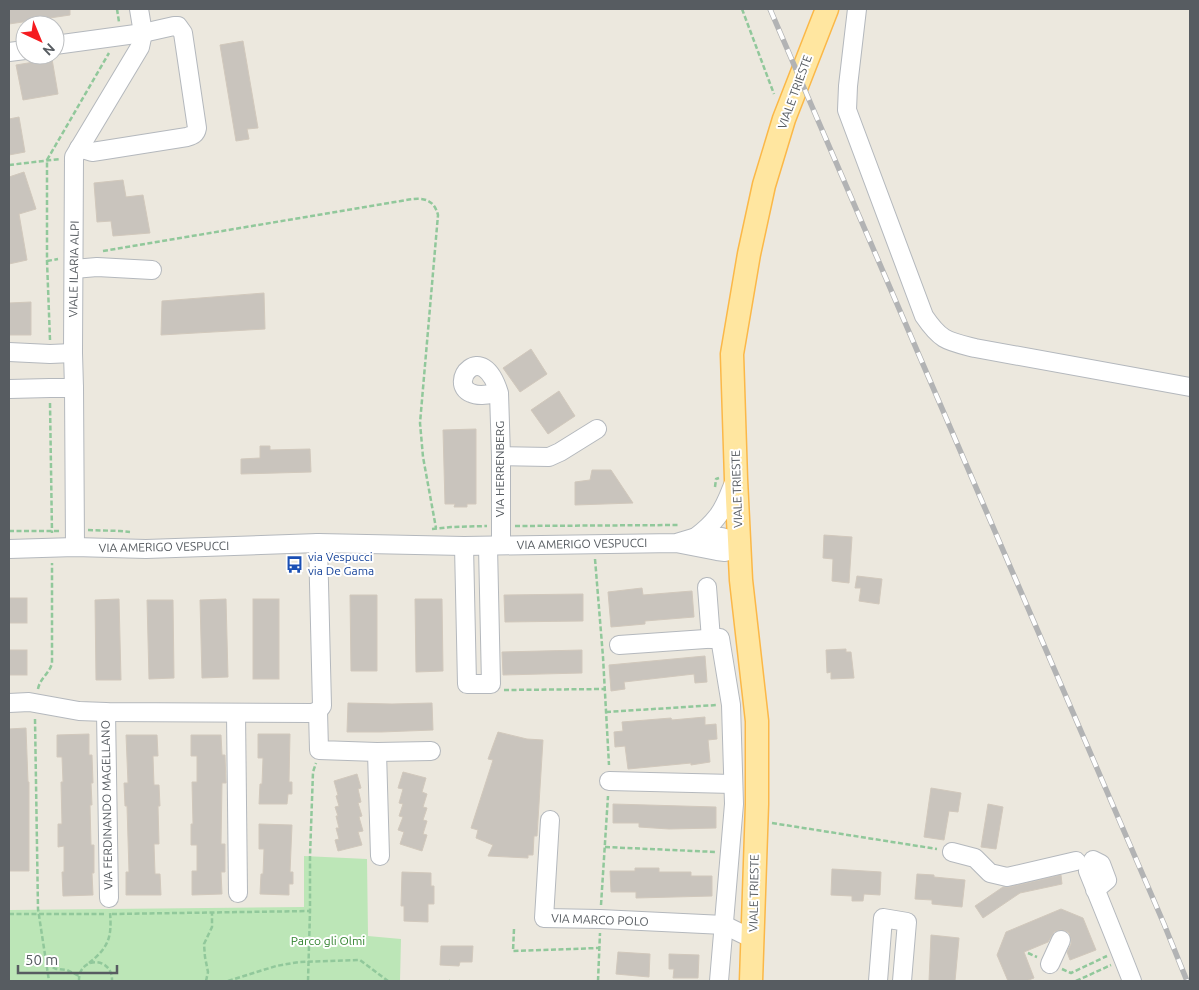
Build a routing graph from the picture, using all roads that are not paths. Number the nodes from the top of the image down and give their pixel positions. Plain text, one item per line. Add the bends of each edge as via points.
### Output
1 (139, 9) edge
2 (826, 9) edge
3 (857, 9) edge
4 (143, 33) junction
5 (65, 44) edge
6 (77, 153) junction
7 (74, 269) junction
8 (152, 270) dead end
9 (9, 352) edge
10 (73, 353) junction
11 (1190, 387) edge
12 (74, 388) junction
13 (9, 389) edge
14 (499, 393) dead end
15 (597, 429) dead end
16 (501, 456) junction
17 (736, 478) junction
18 (75, 539) junction
19 (703, 543) junction
20 (318, 544) junction
21 (494, 545) junction
22 (464, 546) junction
23 (739, 546) junction
24 (9, 549) edge
25 (741, 580) junction
26 (707, 587) dead end
27 (711, 639) junction
28 (619, 645) dead end
29 (9, 703) edge
30 (318, 711) junction
31 (106, 712) junction
32 (236, 713) junction
33 (431, 751) dead end
34 (377, 752) junction
35 (609, 781) road end
36 (734, 784) junction
37 (550, 820) dead end
38 (952, 852) road end
39 (380, 856) dead end
40 (1076, 860) dead end
41 (1095, 890) dead end
42 (238, 893) dead end
43 (110, 906) road end
44 (753, 916) junction
45 (724, 921) junction
46 (753, 939) junction
47 (1060, 940) dead end
48 (1050, 964) road end
49 (719, 981) edge
50 (752, 981) edge
51 (878, 981) edge
52 (902, 981) edge
53 (1132, 981) edge

1 - 4 street
2 - 17 main road, VIALE TRIESTE via 784,119 764,185 750,254 732,354
3 - 11 street via 847,110 924,316 935,331 947,340 975,348
4 - 5 street
4 - 6 street via 140,47
4 - 6 street via 174,26 182,30 196,133 188,137
6 - 7 street, VIALE ILARIA ALPI
7 - 8 street
7 - 10 street, VIALE ILARIA ALPI
9 - 10 street
10 - 12 street, VIALE ILARIA ALPI
12 - 13 street
12 - 18 street, VIALE ILARIA ALPI
14 - 16 street, VIA HERRENBERG
15 - 16 street via 549,457
16 - 21 street, VIA HERRENBERG via 501,526
17 - 19 street
17 - 23 main road, VIALE TRIESTE
18 - 20 street, VIA AMERIGO VESPUCCI via 146,549
18 - 24 street, VIA AMERIGO VESPUCCI
19 - 21 street, VIA AMERIGO VESPUCCI
19 - 23 street, VIA AMERIGO VESPUCCI via 725,552
19 - 25 street
20 - 22 street, VIA AMERIGO VESPUCCI
20 - 30 street via 322,706
21 - 22 street, VIA AMERIGO VESPUCCI
21 - 22 street via 491,684 467,684
23 - 25 main road, VIALE TRIESTE
25 - 44 main road, VIALE TRIESTE via 757,721
26 - 27 street
27 - 28 street
27 - 36 street via 720,638 731,705
29 - 31 street via 29,702
30 - 32 street
30 - 34 street via 319,750
31 - 32 street
31 - 43 street, VIA FERDINANDO MAGELLANO
32 - 42 street
33 - 34 street
34 - 39 street
35 - 36 street
36 - 45 street
37 - 45 street, VIA MARCO POLO via 544,918
38 - 40 street via 975,858 990,873 1007,877
41 - 53 street
44 - 45 street, VIA MARCO POLO via 734,914
44 - 46 main road, VIALE TRIESTE
45 - 46 street, VIA MARCO POLO
45 - 49 street
46 - 50 main road, VIALE TRIESTE
47 - 48 street
51 - 52 street via 883,918 907,922

